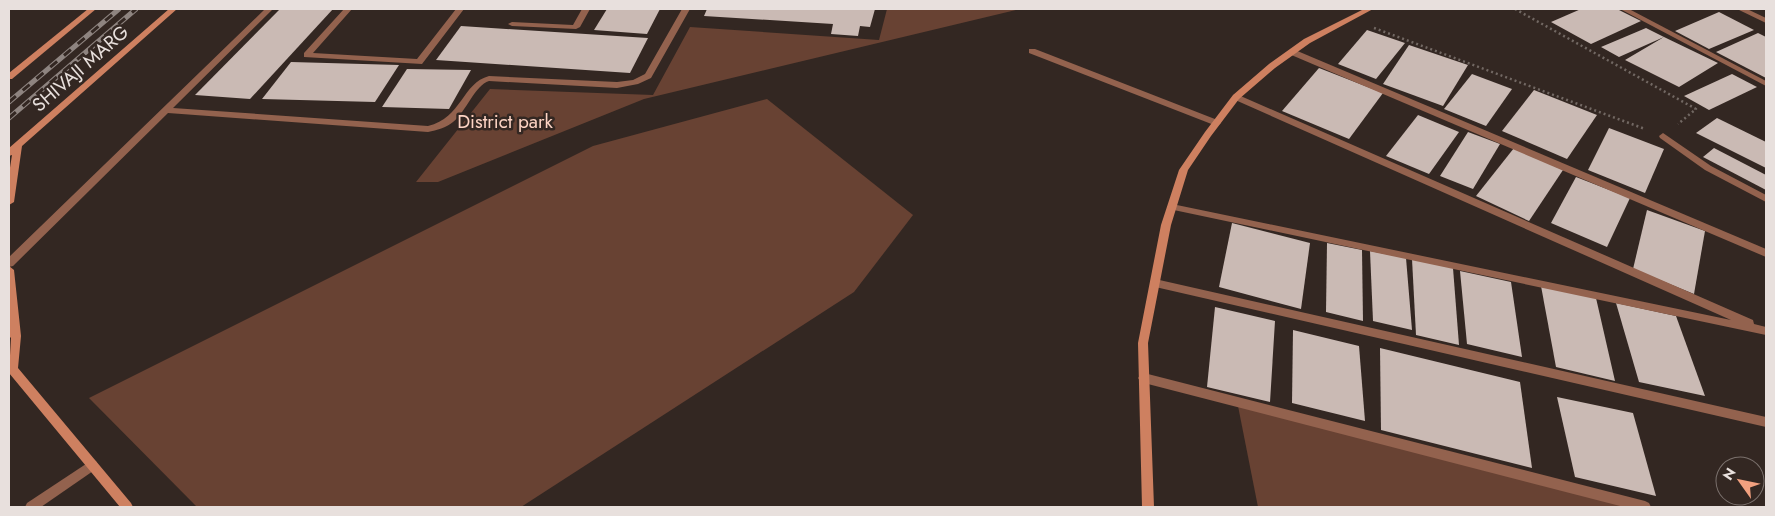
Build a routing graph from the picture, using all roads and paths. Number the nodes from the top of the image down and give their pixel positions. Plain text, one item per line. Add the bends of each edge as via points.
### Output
1 (92, 9) edge
2 (173, 9) edge
3 (269, 9) edge
4 (348, 9) edge
5 (460, 9) edge
6 (586, 9) edge
7 (686, 9) edge
8 (1369, 9) edge
9 (1514, 9) edge
10 (1624, 9) edge
11 (1741, 9) edge
12 (1350, 19) junction
13 (1766, 21) edge
14 (512, 24) dead end
15 (1032, 51) dead end
16 (1292, 52) junction
17 (9, 77) edge
18 (1766, 84) edge
19 (1236, 97) junction
20 (165, 110) junction
21 (1217, 123) junction
22 (1663, 136) junction
23 (18, 145) junction
24 (9, 153) edge
25 (1766, 199) edge
26 (9, 202) edge
27 (1172, 207) junction
28 (1766, 253) edge
29 (9, 263) edge
30 (9, 270) edge
31 (1155, 283) junction
32 (9, 328) edge
33 (1766, 330) edge
34 (16, 337) junction
35 (10, 369) edge
36 (1144, 378) junction
37 (1766, 422) edge
38 (92, 465) junction
39 (31, 507) edge
40 (127, 507) edge
41 (1148, 507) edge
42 (1645, 507) edge

1 - 17 street, SHIVAJI MARG
2 - 23 street, SHIVAJI MARG
3 - 20 street
4 - 5 street via 307,55 420,62
6 - 14 street via 576,27
7 - 20 street via 648,76 617,85 489,78 482,80 453,119 440,127
8 - 12 street
9 - 22 path via 1696,109
10 - 18 street
11 - 13 street
12 - 16 street
12 - 22 path
15 - 21 street
16 - 19 street
16 - 28 street
19 - 21 street
19 - 33 street
20 - 29 street
21 - 27 street via 1184,170
22 - 25 street via 1708,168
23 - 24 street, SHIVAJI MARG
23 - 26 street
27 - 31 street
27 - 33 street
30 - 34 street
31 - 36 street via 1143,343
31 - 37 street
32 - 34 street
34 - 35 street
35 - 38 street
36 - 41 street
36 - 42 street
38 - 39 street
38 - 40 street

